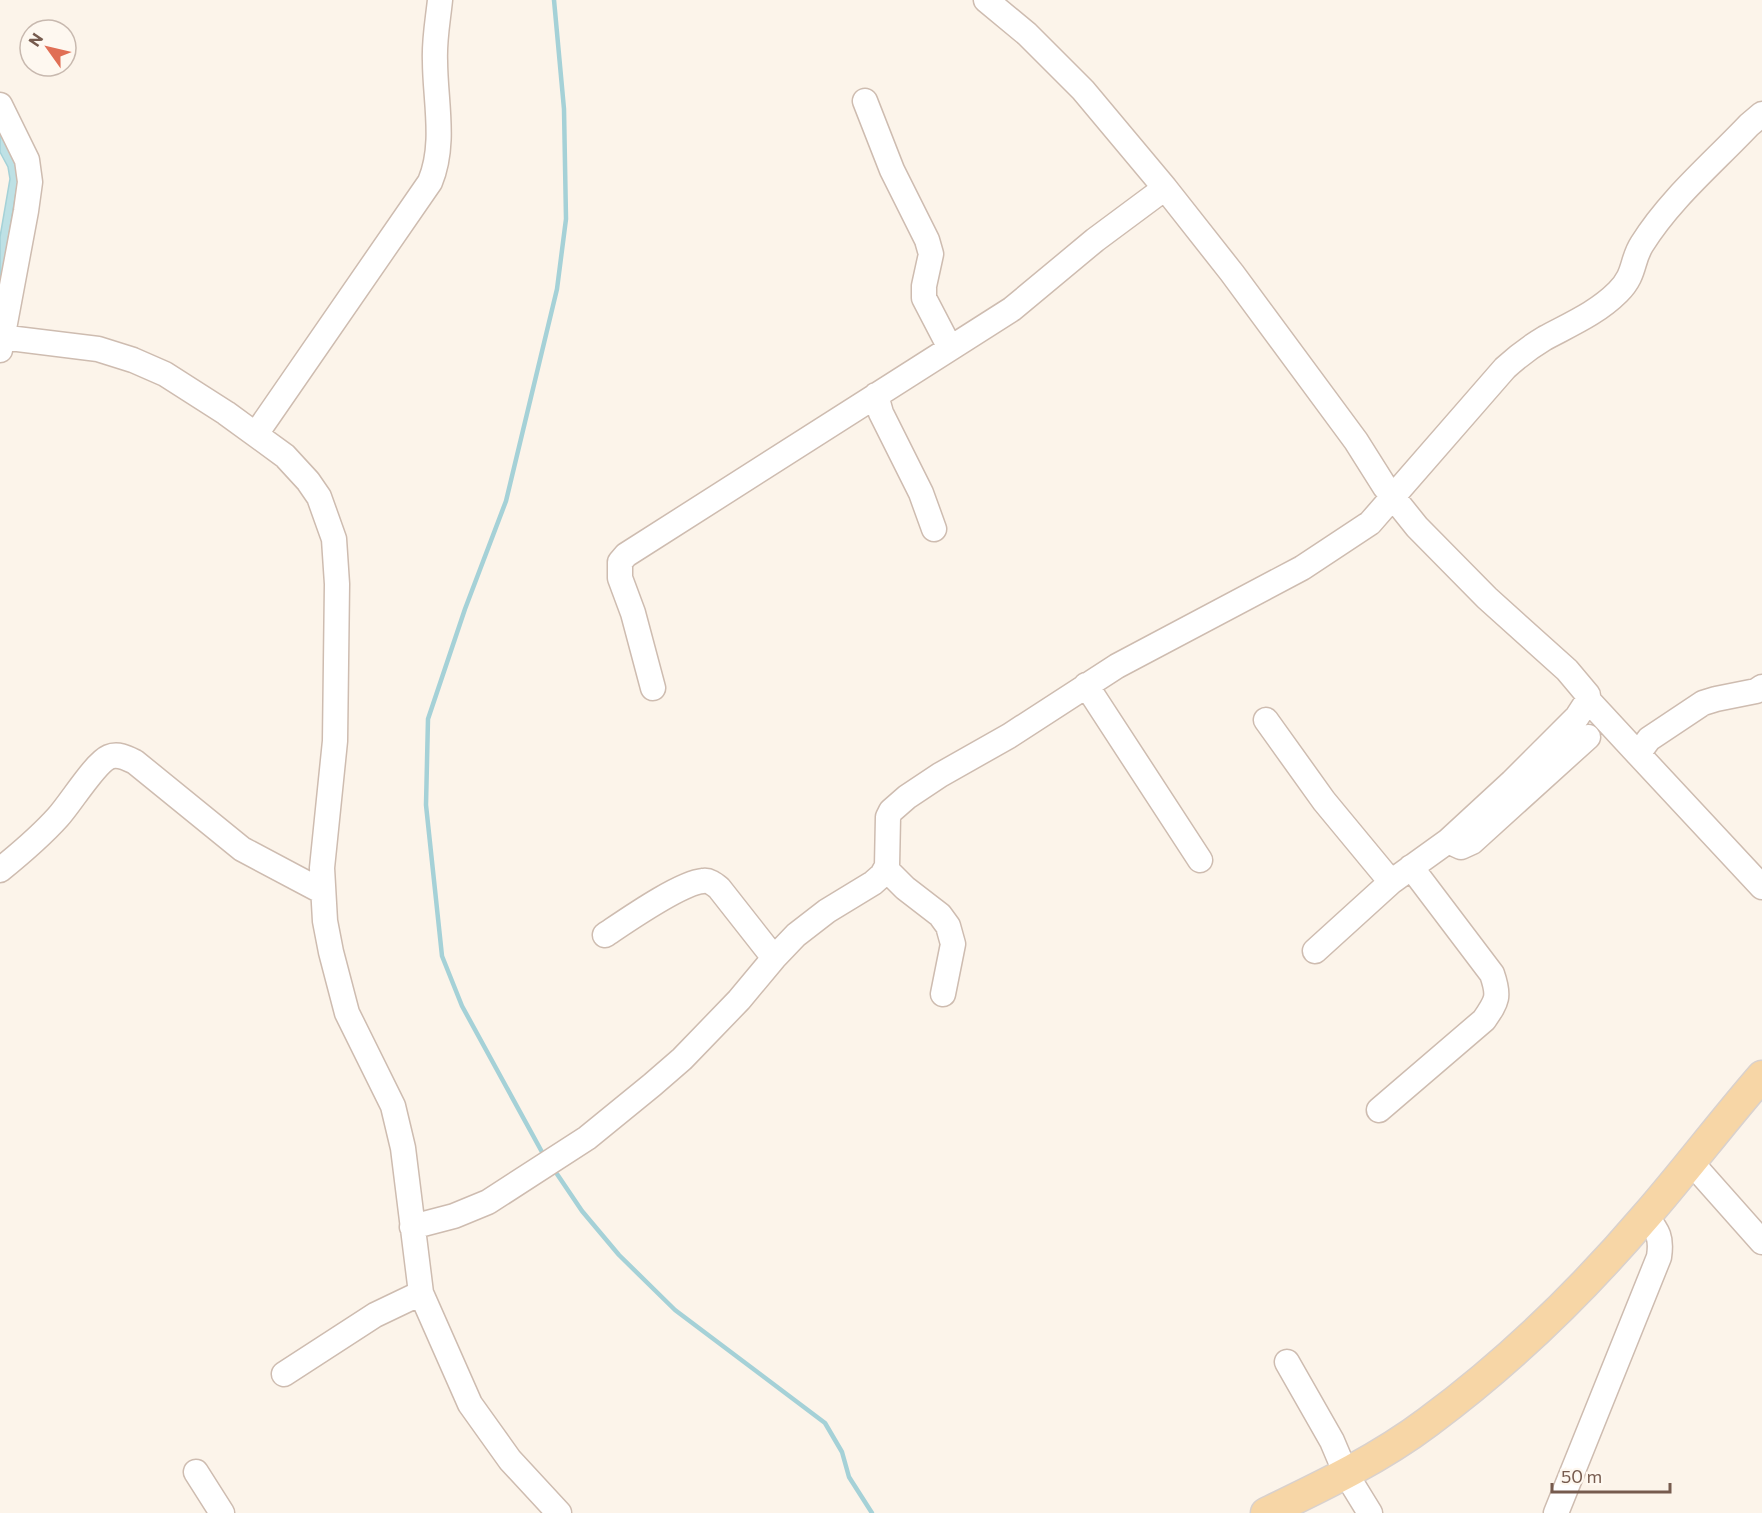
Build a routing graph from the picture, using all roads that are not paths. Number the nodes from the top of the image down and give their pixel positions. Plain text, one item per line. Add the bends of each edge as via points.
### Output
1 (440, 0) edge
2 (986, 0) edge
3 (865, 101) dead end
4 (0, 105) edge
5 (1762, 114) edge
6 (1165, 188) junction
7 (1, 341) edge
8 (950, 348) junction
9 (876, 395) junction
10 (256, 434) junction
11 (1394, 497) junction
12 (934, 529) dead end
13 (1086, 685) junction
14 (1762, 687) edge
15 (653, 688) dead end
16 (1588, 700) junction
17 (1266, 720) dead end
18 (1588, 737) dead end
19 (1638, 754) junction
20 (1448, 841) junction
21 (1200, 860) dead end
22 (1411, 867) junction
23 (886, 869) junction
24 (0, 870) edge
25 (1391, 882) junction
26 (1762, 887) edge
27 (323, 892) junction
28 (605, 935) dead end
29 (1315, 951) dead end
30 (774, 958) junction
31 (943, 994) dead end
32 (1762, 1076) edge
33 (1380, 1110) dead end
34 (1690, 1161) junction
35 (1646, 1216) junction
36 (412, 1227) junction
37 (1762, 1242) edge
38 (421, 1293) junction
39 (1287, 1362) dead end
40 (284, 1374) dead end
41 (196, 1472) dead end
42 (1346, 1474) junction
43 (222, 1513) edge
44 (559, 1513) edge
45 (1266, 1513) edge
46 (1370, 1513) edge
47 (1556, 1513) edge

1 - 10 street via 435,60 438,135 430,182
2 - 6 street via 1083,90
3 - 8 street via 892,170 927,240 931,254 924,298
4 - 7 street via 27,160 30,182
5 - 11 street via 1665,214 1641,245 1631,275 1620,290 1596,311 1543,339 1505,368
6 - 8 street via 1012,309
6 - 11 street via 1232,273
7 - 10 street via 98,349 133,360 188,387
8 - 9 street
9 - 12 street
9 - 15 street via 623,558 620,578
10 - 27 street via 285,456 308,481 319,497 334,539 334,741
11 - 13 street via 1370,523 1302,567
11 - 16 street via 1432,544 1575,678
13 - 21 street
13 - 23 street via 940,775 891,811
14 - 19 street via 1756,692 1703,703 1649,739
16 - 19 street
16 - 20 street via 1578,717
17 - 25 street via 1324,801
18 - 20 street via 1472,843 1461,847
19 - 26 street
20 - 22 street
22 - 25 street
22 - 33 street via 1492,974 1498,991 1484,1020
23 - 30 street via 878,879 827,910
23 - 31 street via 948,926 953,944
24 - 27 street via 60,816 99,764 117,755 135,762 242,849
25 - 29 street
27 - 36 street via 331,952 347,1013 393,1106 403,1148
28 - 30 street via 683,888 705,880 719,888
30 - 36 street via 740,1000 682,1059 587,1138 488,1202
32 - 34 main road
34 - 35 main road
34 - 37 street
35 - 42 main road via 1515,1351 1428,1422
35 - 47 street via 1662,1242 1659,1257
36 - 38 street
38 - 40 street via 375,1315
38 - 44 street via 470,1404 510,1460
39 - 42 street
41 - 43 street
42 - 45 main road
42 - 46 street

